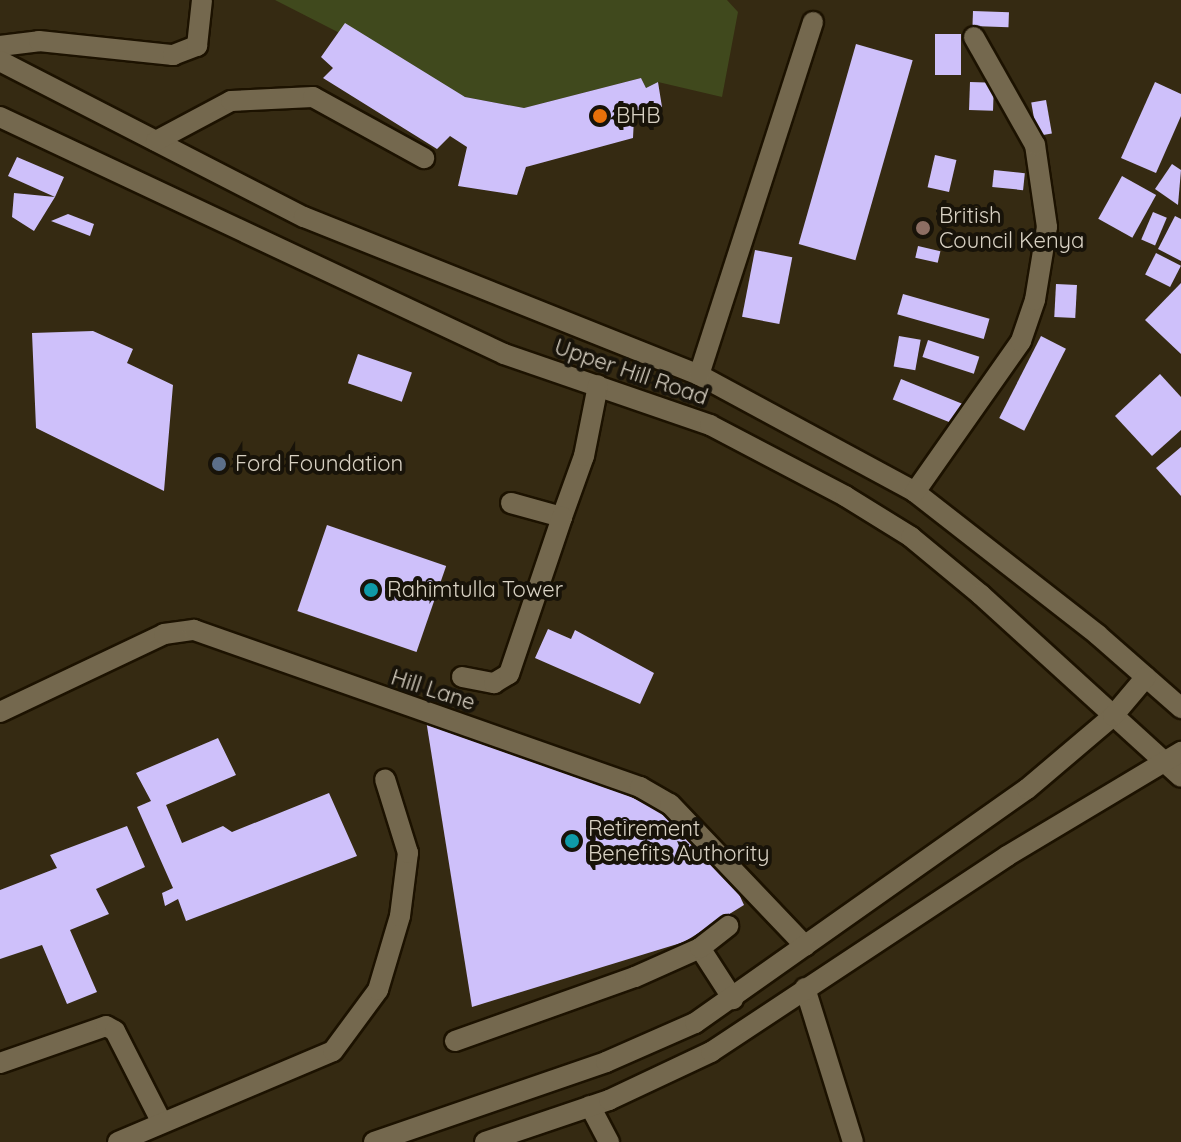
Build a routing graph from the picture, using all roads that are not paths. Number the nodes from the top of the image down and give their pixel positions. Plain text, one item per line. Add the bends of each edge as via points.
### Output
1 (202, 0) edge
2 (813, 22) dead end
3 (974, 37) dead end
4 (0, 46) edge
5 (0, 61) edge
6 (0, 117) edge
7 (156, 141) junction
8 (424, 158) dead end
9 (699, 375) junction
10 (598, 385) junction
11 (915, 492) junction
12 (511, 503) dead end
13 (562, 517) junction
14 (462, 677) dead end
15 (1146, 677) junction
16 (1181, 708) edge
17 (0, 712) edge
18 (1113, 716) junction
19 (1172, 756) edge
20 (1181, 777) edge
21 (385, 779) dead end
22 (728, 926) dead end
23 (805, 946) junction
24 (700, 948) junction
25 (805, 988) junction
26 (733, 999) junction
27 (455, 1041) dead end
28 (0, 1063) edge
29 (590, 1106) junction
30 (162, 1123) junction
31 (118, 1142) edge
32 (374, 1142) edge
33 (485, 1142) edge
34 (609, 1142) edge
35 (853, 1142) edge

1 - 4 street via 197,46 173,55 39,41
2 - 9 street
3 - 11 street via 1035,145 1047,227 1021,341
5 - 7 street, Upper Hill Road
6 - 10 street, Upper Hill Road via 504,354
7 - 8 street via 231,101 313,97
7 - 9 street, Upper Hill Road via 304,217
9 - 11 street, Upper Hill Road
10 - 13 street via 584,456
10 - 18 street, Upper Hill Road via 710,425 911,537
11 - 15 street, Upper Hill Road
12 - 13 street
13 - 14 street via 509,674 494,683
15 - 16 street, Upper Hill Road
15 - 18 street
17 - 23 street, Hill Lane via 164,634 194,630 640,787 670,804
18 - 19 street, Upper Hill Road
18 - 23 street via 1027,789
19 - 20 street, Upper Hill Road
19 - 25 street
21 - 30 street via 408,853 400,916 378,990 333,1051
22 - 24 street
23 - 26 street
24 - 26 street
24 - 27 street
25 - 29 street via 711,1052
25 - 35 street
26 - 32 street via 695,1023 606,1062
28 - 30 street via 106,1026 115,1031
29 - 33 street
29 - 34 street
30 - 31 street

